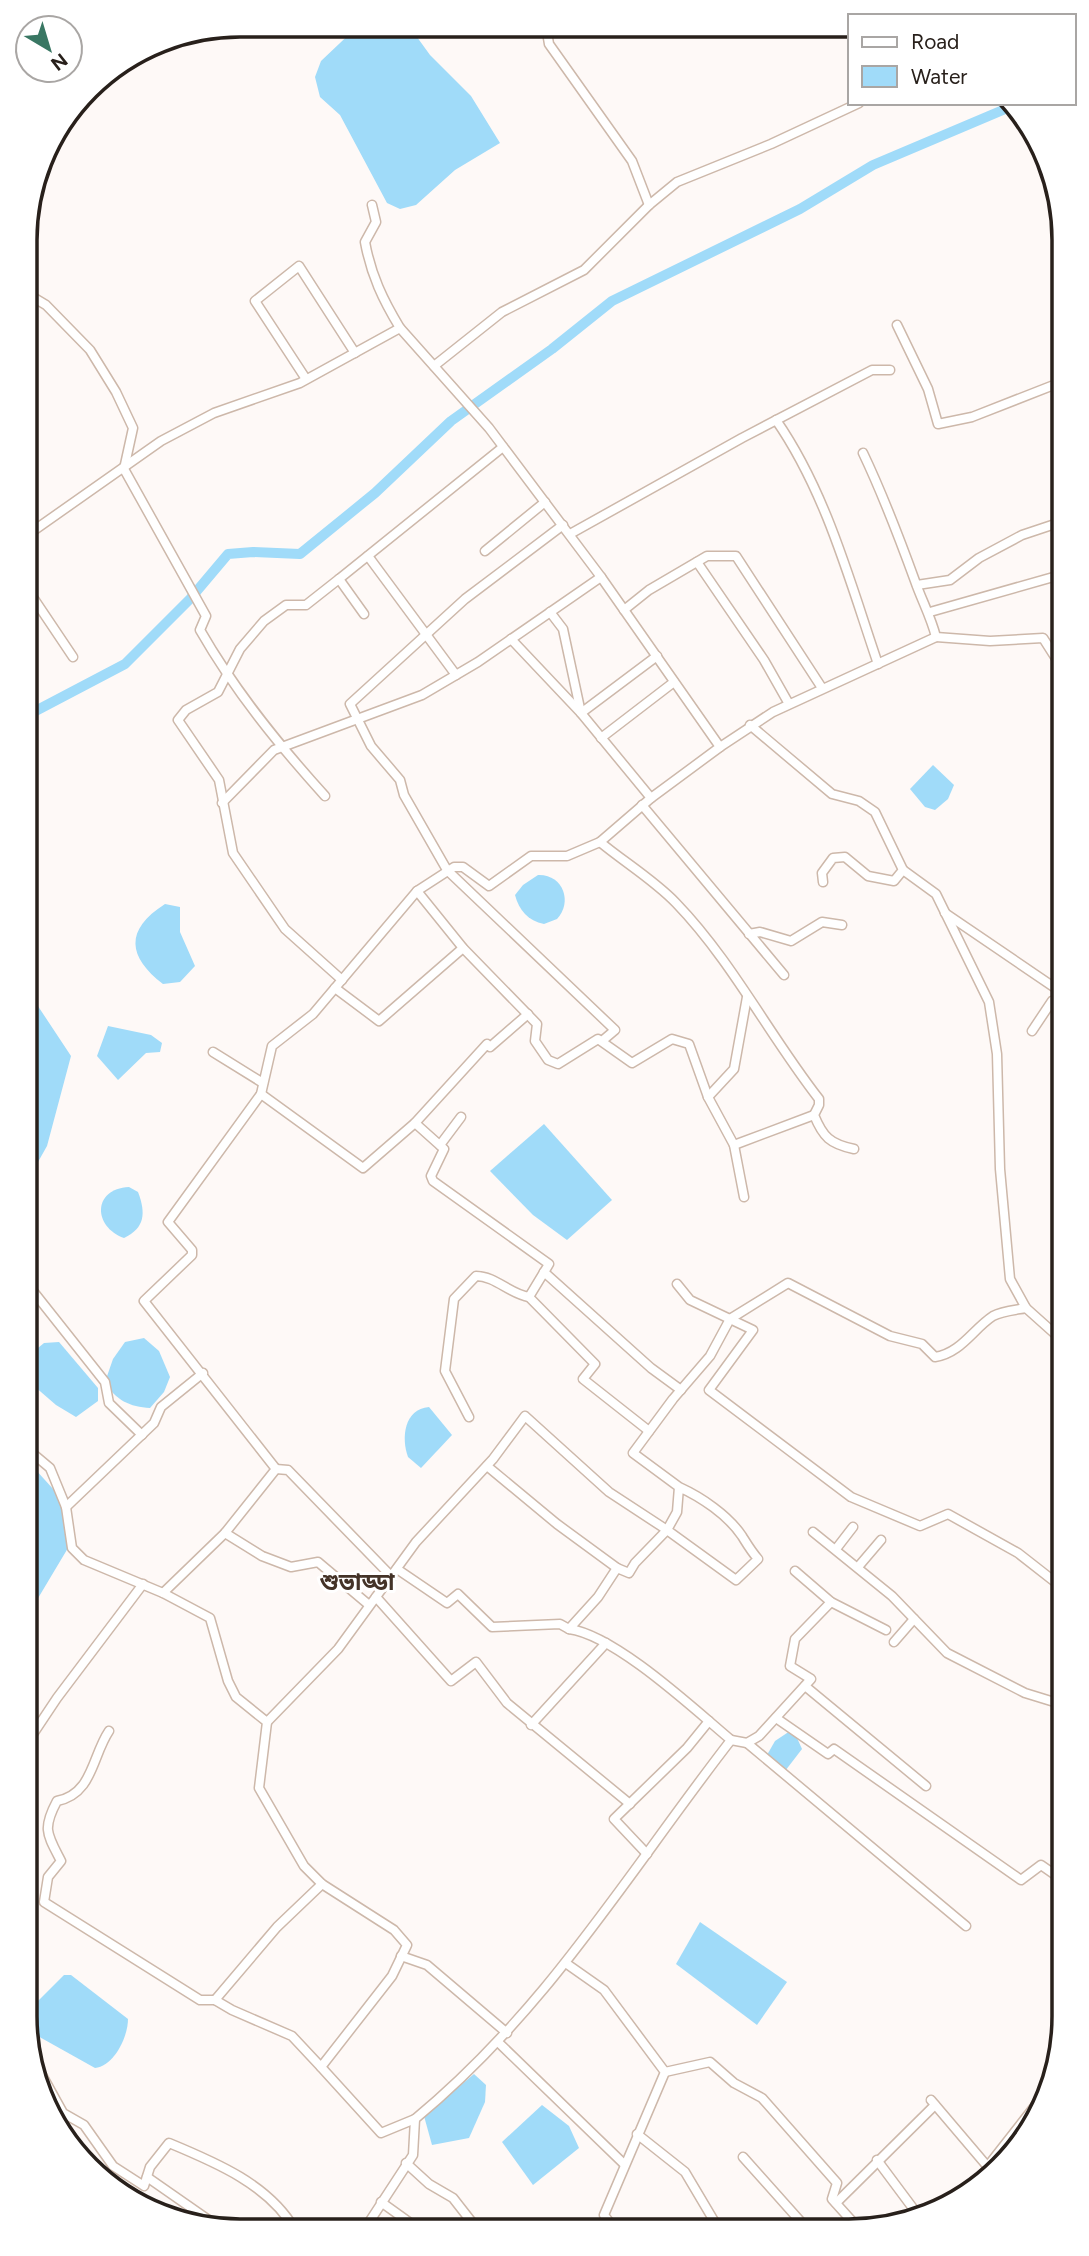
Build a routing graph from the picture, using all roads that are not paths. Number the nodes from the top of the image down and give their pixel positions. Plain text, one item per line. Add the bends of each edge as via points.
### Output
1 (548, 37) edge
2 (855, 105) edge
3 (372, 205) dead end
4 (649, 205) junction
5 (37, 300) edge
6 (897, 325) dead end
7 (400, 328) junction
8 (355, 352) junction
9 (434, 366) junction
10 (890, 370) dead end
11 (306, 380) junction
12 (1052, 386) edge
13 (776, 420) junction
14 (503, 447) junction
15 (863, 453) dead end
16 (124, 470) junction
17 (545, 502) junction
18 (563, 525) junction
19 (1052, 525) edge
20 (37, 529) edge
21 (570, 534) junction
22 (485, 551) dead end
23 (368, 556) junction
24 (697, 562) junction
25 (601, 576) junction
26 (1052, 577) edge
27 (339, 579) junction
28 (917, 585) junction
29 (37, 603) edge
30 (624, 610) junction
31 (550, 612) junction
32 (930, 612) junction
33 (365, 614) dead end
34 (427, 634) junction
35 (936, 638) junction
36 (511, 639) junction
37 (1052, 652) edge
38 (657, 656) junction
39 (74, 657) dead end
40 (878, 664) junction
41 (226, 675) junction
42 (456, 675) junction
43 (674, 682) junction
44 (822, 688) junction
45 (789, 704) junction
46 (581, 713) junction
47 (356, 717) junction
48 (750, 724) junction
49 (601, 738) junction
50 (281, 747) junction
51 (720, 747) junction
52 (325, 796) dead end
53 (651, 798) junction
54 (222, 803) junction
55 (642, 805) junction
56 (600, 842) junction
57 (447, 870) junction
58 (903, 870) junction
59 (823, 882) dead end
60 (417, 891) junction
61 (943, 911) junction
62 (842, 925) dead end
63 (749, 934) junction
64 (463, 948) junction
65 (784, 975) dead end
66 (342, 980) junction
67 (1052, 981) edge
68 (335, 988) junction
69 (747, 997) junction
70 (1052, 1001) edge
71 (528, 1014) junction
72 (1032, 1031) dead end
73 (602, 1041) junction
74 (214, 1052) dead end
75 (263, 1083) junction
76 (261, 1094) junction
77 (708, 1097) junction
78 (814, 1115) junction
79 (461, 1117) dead end
80 (415, 1123) junction
81 (440, 1144) junction
82 (734, 1145) junction
83 (854, 1149) dead end
84 (744, 1198) dead end
85 (544, 1272) junction
86 (677, 1284) dead end
87 (37, 1296) edge
88 (528, 1297) junction
89 (1026, 1308) junction
90 (730, 1319) junction
91 (1052, 1331) edge
92 (203, 1373) junction
93 (681, 1390) junction
94 (469, 1417) dead end
95 (649, 1431) junction
96 (142, 1435) junction
97 (37, 1457) edge
98 (486, 1466) junction
99 (276, 1469) junction
100 (680, 1487) junction
101 (66, 1507) junction
102 (853, 1527) dead end
103 (667, 1530) junction
104 (813, 1532) dead end
105 (225, 1533) junction
106 (881, 1541) dead end
107 (836, 1549) junction
108 (858, 1567) junction
109 (617, 1568) junction
110 (397, 1569) junction
111 (794, 1571) dead end
112 (391, 1577) junction
113 (1052, 1580) edge
114 (143, 1584) junction
115 (163, 1593) junction
116 (376, 1597) junction
117 (831, 1602) junction
118 (369, 1605) junction
119 (914, 1619) junction
120 (569, 1629) junction
121 (886, 1630) dead end
122 (894, 1642) dead end
123 (606, 1643) junction
124 (805, 1686) junction
125 (1052, 1701) edge
126 (776, 1718) junction
127 (709, 1721) junction
128 (267, 1722) junction
129 (531, 1725) junction
130 (37, 1728) edge
131 (108, 1731) dead end
132 (731, 1740) junction
133 (747, 1743) junction
134 (926, 1786) dead end
135 (630, 1804) junction
136 (647, 1854) junction
137 (1052, 1873) edge
138 (322, 1884) junction
139 (966, 1926) dead end
140 (401, 1956) junction
141 (566, 1964) junction
142 (215, 2000) junction
143 (507, 2033) junction
144 (499, 2043) junction
145 (321, 2067) junction
146 (665, 2072) junction
147 (55, 2099) edge
148 (415, 2119) junction
149 (637, 2134) junction
150 (743, 2157) dead end
151 (877, 2160) junction
152 (406, 2163) junction
153 (624, 2164) junction
154 (987, 2166) edge
155 (147, 2177) junction
156 (381, 2202) junction
157 (836, 2203) junction
158 (913, 2208) edge
159 (202, 2216) edge
160 (287, 2219) edge
161 (371, 2219) edge
162 (405, 2219) edge
163 (469, 2219) edge
164 (607, 2219) edge
165 (713, 2219) edge
166 (798, 2219) edge
167 (850, 2219) edge

1 - 4 street via 632,161
2 - 4 street via 677,182
3 - 7 street via 376,222 365,242 370,270
4 - 9 street via 584,270 502,312
5 - 16 street via 90,350 116,392 133,428
6 - 12 street via 928,389 938,424 972,417
7 - 8 street
7 - 9 street
8 - 11 street
8 - 11 street via 299,266 255,301
9 - 14 street
10 - 13 street via 872,370
11 - 16 street via 214,413 161,441
13 - 21 street
13 - 40 street via 797,450 825,513
14 - 17 street
14 - 23 street
15 - 28 street via 892,514
16 - 20 street
16 - 41 street via 206,615 200,629
17 - 18 street
17 - 22 street
18 - 21 street
18 - 34 street
19 - 28 street via 979,558 950,580
21 - 25 street
23 - 27 street
23 - 34 street
24 - 30 street
24 - 44 street via 707,556 737,556
24 - 45 street
25 - 30 street
25 - 31 street
26 - 32 street
27 - 33 street
27 - 41 street via 306,604 286,605 264,621 240,649
28 - 32 street
29 - 39 street
30 - 38 street
31 - 36 street
31 - 46 street via 563,629
32 - 35 street
34 - 42 street
34 - 47 street via 350,704
35 - 37 street via 1043,638
35 - 40 street
36 - 42 street
36 - 46 street
38 - 43 street
38 - 46 street
40 - 44 street
41 - 50 street
41 - 54 street via 218,692 186,710 178,720 219,780
42 - 47 street via 422,695
43 - 49 street
43 - 51 street
44 - 45 street
45 - 48 street
46 - 49 street
47 - 50 street
47 - 57 street via 371,746 400,780
48 - 51 street
48 - 58 street via 832,794 859,801 875,812
49 - 53 street
50 - 52 street
50 - 54 street
51 - 53 street
53 - 55 street
54 - 66 street via 233,853 285,929
55 - 56 street
55 - 63 street
56 - 57 street via 567,856 531,856 489,886 463,867
56 - 69 street via 673,899
57 - 60 street
57 - 73 street via 615,1030
58 - 59 street via 894,881 868,876 845,857 834,858 822,873
58 - 61 street via 936,894
60 - 64 street
60 - 66 street
61 - 67 street
61 - 89 street via 989,1002 997,1054 1000,1169 1010,1279
62 - 63 street via 822,922 791,940 760,932
63 - 65 street
64 - 68 street via 379,1021
64 - 71 street
66 - 68 street
68 - 75 street via 313,1014 272,1046
69 - 77 street via 734,1069
69 - 78 street via 818,1099
70 - 72 street
71 - 73 street via 538,1026 535,1041 539,1048 558,1064 590,1041
71 - 80 street via 491,1047 487,1044
73 - 77 street via 632,1063 672,1039 682,1040 693,1049
74 - 75 street
75 - 76 street
76 - 80 street via 363,1168
76 - 92 street via 168,1222 192,1255 144,1301
77 - 82 street
78 - 82 street
78 - 83 street via 822,1135 835,1145
79 - 81 street
80 - 81 street
81 - 85 street via 444,1152 431,1176 433,1181 549,1264
82 - 84 street
85 - 88 street
85 - 93 street
86 - 90 street via 690,1300
87 - 96 street via 105,1382 109,1403
88 - 94 street via 476,1276 454,1299 445,1371
88 - 95 street via 595,1364 583,1379
89 - 90 street via 995,1315 964,1342 935,1357 922,1344 890,1336 788,1283
89 - 91 street
90 - 93 street via 710,1356
90 - 113 street via 753,1330 709,1390 851,1497 920,1526 948,1514 1018,1553
92 - 96 street via 161,1407
92 - 99 street
93 - 95 street
95 - 100 street via 633,1453
96 - 101 street
97 - 101 street via 50,1468
98 - 103 street via 525,1416 609,1492
98 - 109 street
98 - 110 street
99 - 105 street
99 - 112 street via 288,1470
100 - 103 street via 677,1512
100 - 103 street via 702,1497 742,1535 758,1559 736,1580
101 - 114 street via 72,1548 84,1560
102 - 107 street
103 - 109 street via 629,1573
104 - 107 street
105 - 115 street
105 - 118 street via 262,1556 291,1567 318,1562
106 - 108 street
107 - 108 street
108 - 119 street
109 - 120 street
110 - 112 street
110 - 120 street via 447,1603 458,1594 492,1627 560,1624
111 - 117 street
112 - 116 street
114 - 115 street
114 - 130 street
115 - 128 street via 210,1618 236,1698
116 - 118 street
116 - 129 street via 451,1681 476,1662 507,1703
117 - 121 street
117 - 124 street via 794,1639 790,1666 811,1679
118 - 128 street via 338,1649
119 - 122 street
119 - 125 street via 947,1653 1025,1693
120 - 123 street
123 - 127 street
123 - 129 street
124 - 126 street
124 - 134 street
126 - 133 street
126 - 137 street via 828,1754 834,1749 1021,1880 1041,1865
127 - 132 street
127 - 135 street
128 - 138 street via 259,1788 304,1866
129 - 135 street
131 - 142 street via 98,1748 94,1771 70,1798 57,1801 46,1822 61,1861 48,1877 44,1902 200,2000
132 - 133 street
132 - 136 street
133 - 139 street
135 - 136 street via 614,1819
136 - 141 street
138 - 140 street via 394,1930 407,1945
138 - 142 street via 277,1927
140 - 143 street via 427,1965
140 - 145 street via 392,1976
141 - 143 street
141 - 146 street via 604,1990
142 - 145 street via 292,2036
143 - 144 street
144 - 148 street
144 - 153 street
145 - 148 street via 381,2133
146 - 149 street
146 - 157 street via 710,2062 734,2083 762,2098 837,2183 832,2199
147 - 155 street via 63,2113 84,2125 113,2166 144,2186
148 - 152 street via 413,2155
149 - 153 street
149 - 165 street via 685,2172
150 - 166 street
151 - 154 street via 933,2102
151 - 157 street
151 - 158 street
152 - 156 street
152 - 163 street via 453,2198
153 - 164 street via 604,2215
155 - 159 street
155 - 160 street via 169,2143 264,2191
156 - 161 street
156 - 162 street
157 - 167 street

